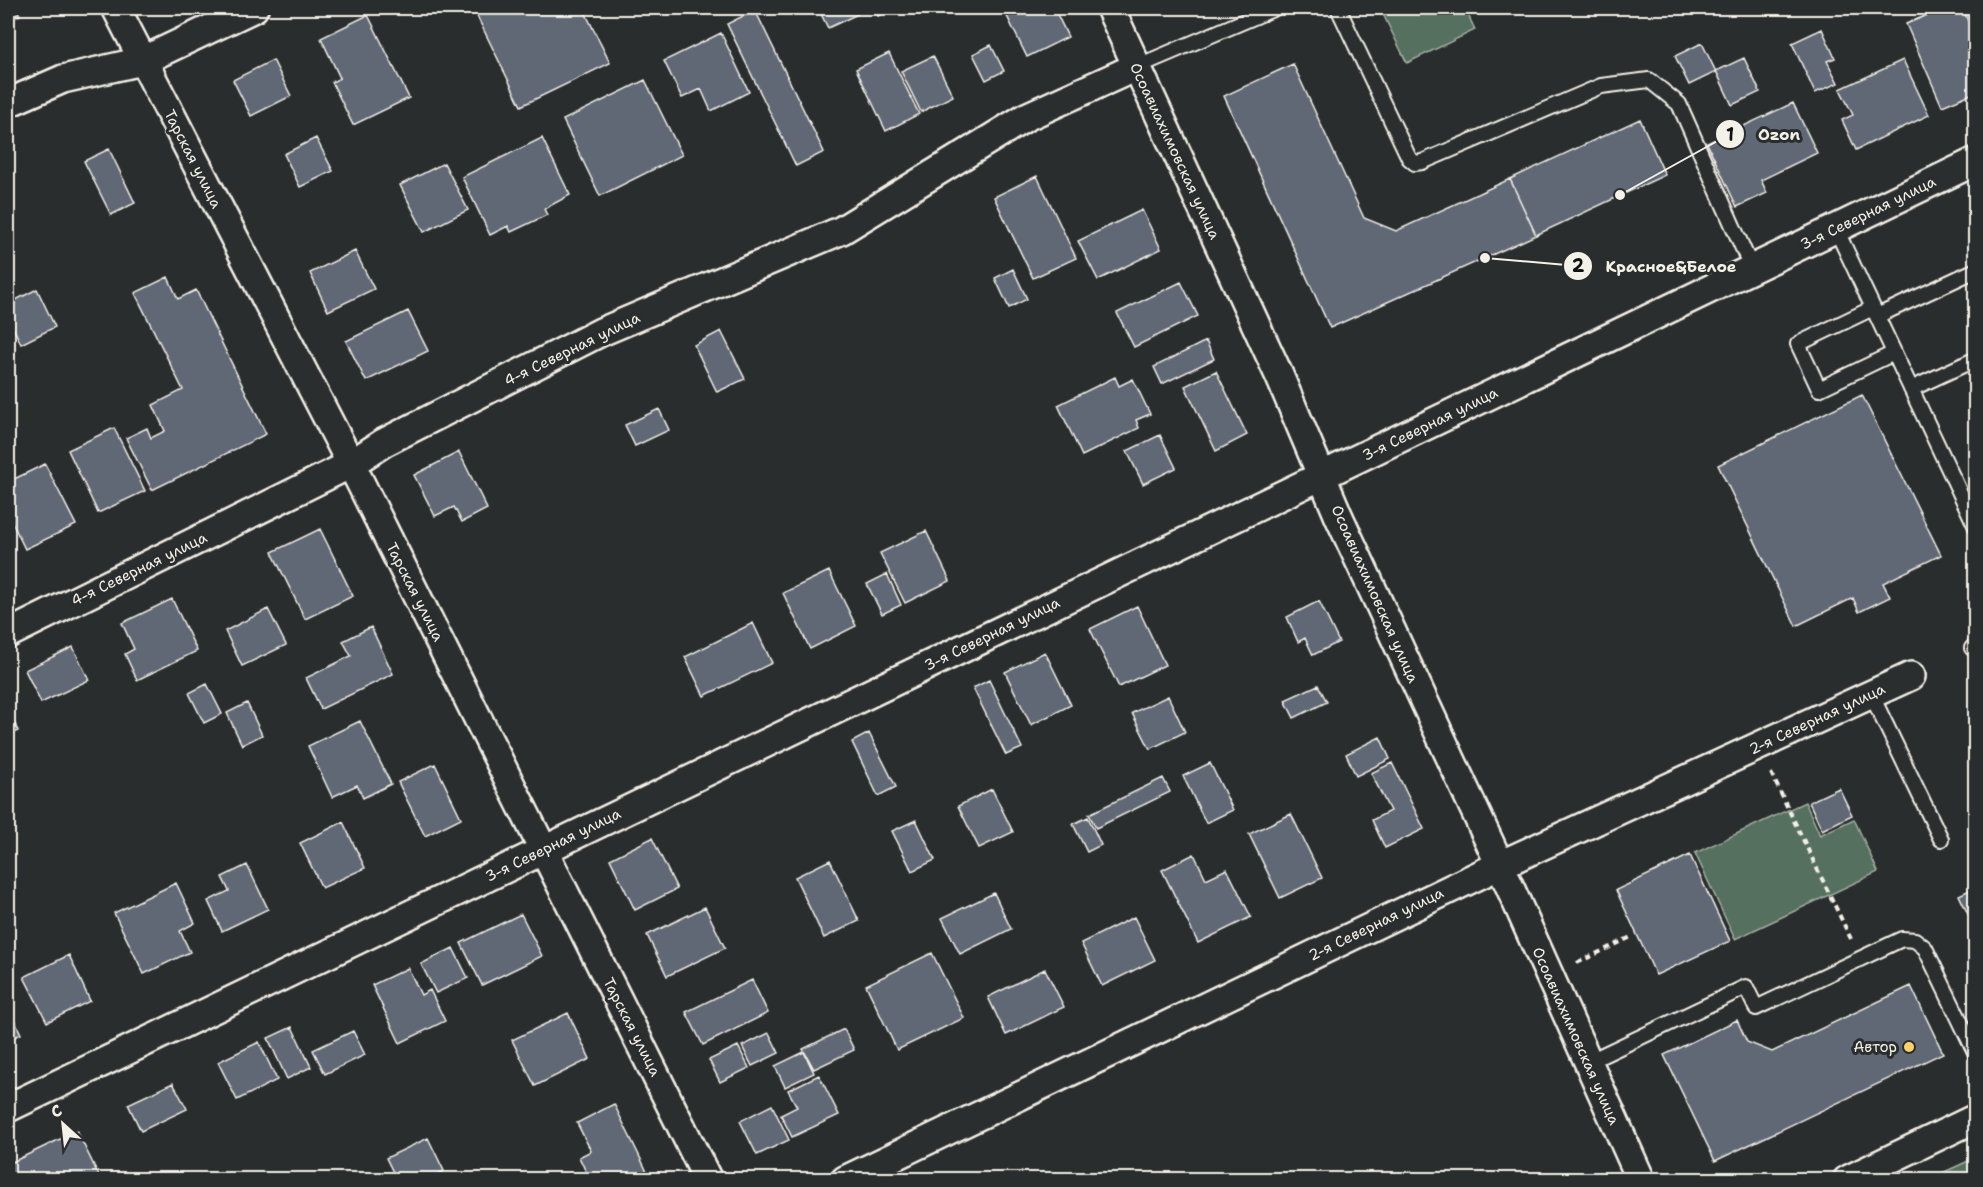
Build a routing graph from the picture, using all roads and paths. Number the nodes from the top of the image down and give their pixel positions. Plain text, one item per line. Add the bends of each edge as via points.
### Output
1 (116, 8) edge
2 (254, 8) edge
3 (1110, 8) edge
4 (1275, 8) edge
5 (1338, 8) edge
6 (142, 61) junction
7 (1136, 67) junction
8 (8, 103) edge
9 (1976, 161) edge
10 (1836, 228) junction
11 (1752, 269) junction
12 (1976, 270) edge
13 (1875, 312) junction
14 (1894, 353) junction
15 (1976, 359) edge
16 (1911, 389) junction
17 (351, 464) junction
18 (1323, 475) junction
19 (1976, 527) edge
20 (8, 634) edge
21 (1911, 676) dead end
22 (1871, 694) junction
23 (1758, 746) junction
24 (1941, 839) dead end
25 (543, 850) junction
26 (1500, 865) junction
27 (1631, 937) dead end
28 (1860, 959) junction
29 (1550, 976) junction
30 (1976, 1054) edge
31 (1588, 1062) junction
32 (8, 1108) edge
33 (1976, 1118) edge
34 (708, 1179) edge
35 (845, 1179) edge
36 (1641, 1179) edge
37 (1846, 1179) edge

1 - 6 street, Тарская улица
2 - 6 street
3 - 7 street, Осоавиахимовская улица
4 - 7 lane
5 - 11 lane via 1414,163 1601,86 1649,80 1679,104
6 - 8 street via 63,79
6 - 17 street, Тарская улица
7 - 17 street, 4-я Северная улица via 1026,117 842,230 601,332 383,443
7 - 18 street, Осоавиахимовская улица
9 - 10 street, 3-я Северная улица
10 - 11 street, 3-я Северная улица
10 - 13 lane
11 - 18 street, 3-я Северная улица
12 - 13 lane
13 - 14 lane
13 - 14 lane via 1798,344 1806,362 1819,389
14 - 16 lane
15 - 16 lane
16 - 19 lane
17 - 20 street, 4-я Северная улица
17 - 25 street, Тарская улица
18 - 25 street, 3-я Северная улица
18 - 26 street, Осоавиахимовская улица
21 - 22 street, 2-я Северная улица
22 - 23 street, 2-я Северная улица
22 - 24 lane
23 - 26 street, 2-я Северная улица
23 - 28 path
25 - 32 street, 3-я Северная улица
25 - 34 street, Тарская улица
26 - 29 street, Осоавиахимовская улица
26 - 35 street, 2-я Северная улица
27 - 29 path
28 - 30 lane via 1902,939 1915,940 1925,948
28 - 31 lane via 1756,1008 1746,987
29 - 31 street, Осоавиахимовская улица
31 - 36 street, Осоавиахимовская улица
33 - 37 street

